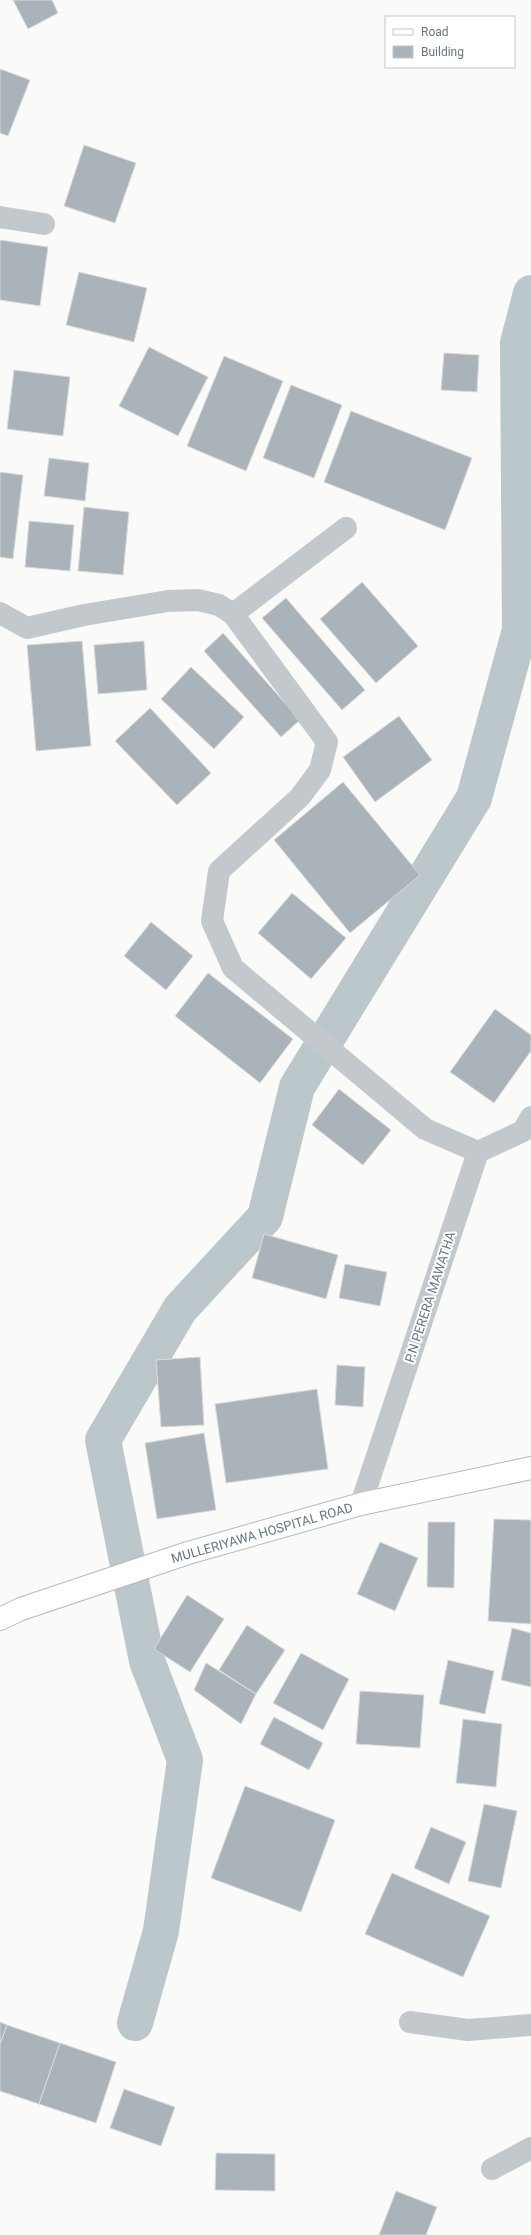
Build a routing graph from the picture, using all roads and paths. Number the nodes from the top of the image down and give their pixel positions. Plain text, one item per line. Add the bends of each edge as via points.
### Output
1 (0, 216) edge
2 (44, 224) dead end
3 (346, 528) dead end
4 (0, 613) edge
5 (233, 614) junction
6 (531, 1117) edge
7 (478, 1152) junction
8 (531, 1468) edge
9 (361, 1504) junction
10 (0, 1619) edge
11 (410, 2022) dead end
12 (531, 2025) edge
13 (531, 2148) edge
14 (492, 2169) dead end

1 - 2 street
3 - 5 street
4 - 5 street via 27,628 84,615 168,601 198,600 218,605
5 - 7 street via 327,742 320,770 300,797 219,871 212,921 233,968 425,1129
6 - 7 street via 523,1130
7 - 9 street, P.N PERERA MAWATHA
8 - 9 main road, MULLERIYAWA HOSPITAL ROAD
9 - 10 main road, MULLERIYAWA HOSPITAL ROAD via 188,1553 21,1609
11 - 12 street via 468,2030
13 - 14 street

